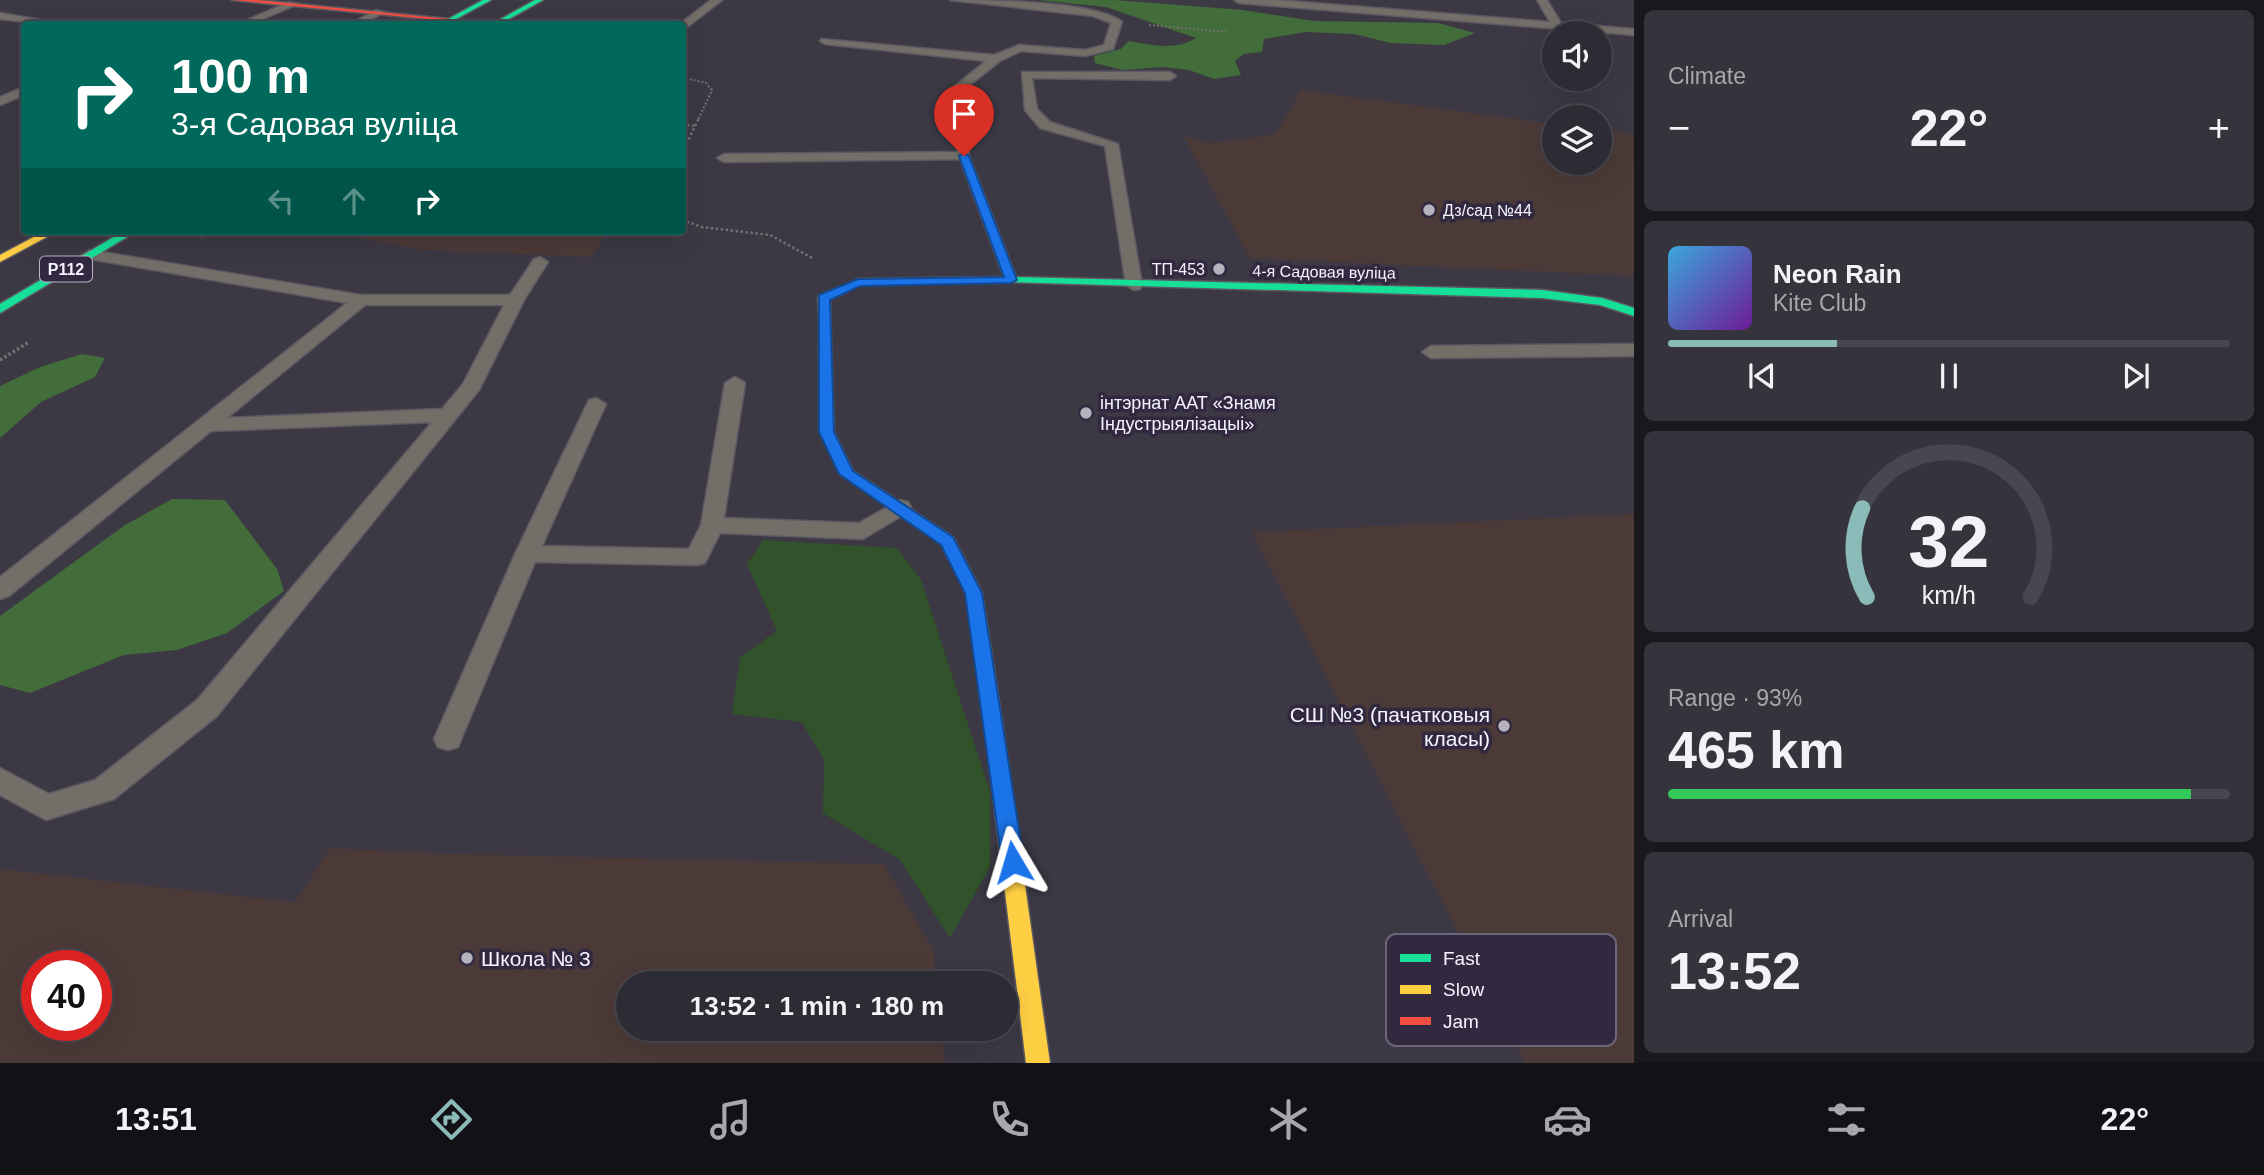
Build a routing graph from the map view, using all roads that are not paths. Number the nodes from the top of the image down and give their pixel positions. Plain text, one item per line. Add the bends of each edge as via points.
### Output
1 (235, 0) edge
2 (488, 0) edge
3 (540, 0) edge
4 (717, 0) edge
5 (955, 0) edge
6 (1239, 0) edge
7 (1542, 0) edge
8 (303, 3) edge
9 (380, 12) junction
10 (0, 16) edge
11 (36, 20) dead end
12 (252, 21) edge
13 (361, 21) edge
14 (440, 21) edge
15 (449, 21) edge
16 (502, 21) edge
17 (1555, 21) edge
18 (686, 25) edge
19 (1542, 25) edge
20 (1612, 31) edge
21 (1634, 33) edge
22 (825, 41) dead end
23 (996, 59) junction
24 (1170, 76) dead end
25 (21, 92) edge
26 (0, 102) edge
27 (964, 156) junction
28 (724, 158) dead end
29 (45, 235) edge
30 (125, 235) edge
31 (90, 255) junction
32 (0, 259) edge
33 (540, 262) dead end
34 (1011, 280) junction
35 (1134, 285) junction
36 (361, 300) junction
37 (515, 300) junction
38 (0, 309) edge
39 (1634, 312) edge
40 (1634, 350) edge
41 (1431, 352) dead end
42 (735, 383) dead end
43 (596, 404) dead end
44 (449, 415) junction
45 (205, 425) junction
46 (900, 507) junction
47 (712, 525) junction
48 (527, 554) junction
49 (0, 590) edge
50 (448, 739) dead end
51 (0, 780) edge
52 (1038, 1063) edge

1 - 8 street
2 - 15 street
3 - 16 street
4 - 18 lane
5 - 23 lane via 1095,13 1116,22 1109,47 1085,53 1019,48
6 - 19 lane
7 - 17 lane
8 - 9 street
8 - 12 lane
9 - 13 lane
9 - 14 street
10 - 11 lane
20 - 21 lane
22 - 23 lane
23 - 27 lane via 961,86
24 - 35 lane via 1026,74 1031,110 1045,125 1111,144
25 - 26 lane
27 - 28 lane
27 - 34 street
29 - 32 street, Р112
30 - 31 street, Р112
31 - 36 lane
31 - 38 street, Р112
33 - 37 lane
34 - 35 street, 4-я Садовая вуліца
34 - 46 street, 4-я Садовая вуліца via 858,282 824,298 827,432 847,474
35 - 39 street, 4-я Садовая вуліца via 1542,294 1602,302
36 - 37 lane
36 - 45 lane
37 - 44 lane via 472,386
40 - 41 lane
42 - 47 lane
43 - 48 lane
44 - 45 lane
44 - 51 lane via 206,708 104,790 46,807
45 - 49 lane
46 - 47 lane via 863,531
46 - 52 street via 947,541 974,593
47 - 48 lane via 697,557
48 - 50 lane

